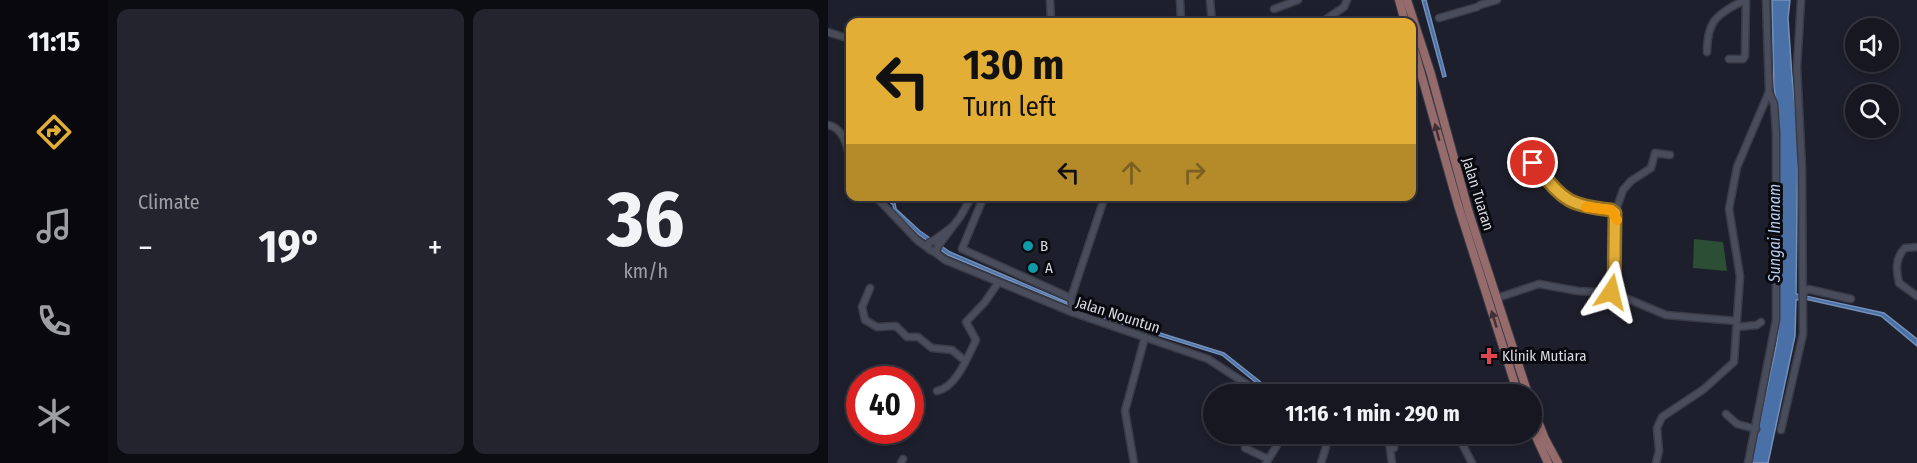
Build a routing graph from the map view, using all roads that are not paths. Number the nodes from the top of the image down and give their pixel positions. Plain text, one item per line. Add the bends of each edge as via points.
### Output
1 (1050, 0) edge
2 (1180, 0) edge
3 (1210, 0) edge
4 (1296, 0) edge
5 (1347, 0) edge
6 (1399, 0) edge
7 (1497, 0) edge
8 (1745, 0) edge
9 (1766, 0) edge
10 (1800, 0) edge
11 (1408, 2) edge
12 (1274, 9) dead end
13 (1051, 18) edge
14 (1181, 18) edge
15 (1212, 18) edge
16 (1328, 18) edge
17 (1404, 18) edge
18 (1413, 18) edge
19 (1439, 18) dead end
20 (1416, 27) edge
21 (828, 32) edge
22 (846, 38) edge
23 (1707, 52) dead end
24 (1416, 56) edge
25 (1729, 59) dead end
26 (1769, 92) junction
27 (828, 125) edge
28 (846, 146) edge
29 (1670, 156) dead end
30 (1533, 163) dead end
31 (879, 201) edge
32 (969, 201) edge
33 (982, 201) edge
34 (1103, 201) edge
35 (1615, 213) junction
36 (933, 246) junction
37 (1917, 247) edge
38 (998, 283) junction
39 (870, 288) dead end
40 (1614, 293) junction
41 (1803, 293) junction
42 (1917, 296) edge
43 (1071, 298) junction
44 (1497, 298) junction
45 (1851, 299) dead end
46 (1054, 306) junction
47 (1074, 313) junction
48 (1761, 322) dead end
49 (1737, 324) junction
50 (1145, 337) junction
51 (964, 360) junction
52 (1247, 384) edge
53 (1515, 384) edge
54 (1524, 384) edge
55 (937, 391) dead end
56 (1726, 414) dead end
57 (1756, 429) junction
58 (1781, 430) dead end
59 (1542, 431) edge
60 (1278, 444) edge
61 (1326, 444) edge
62 (1390, 444) edge
63 (1394, 444) edge
64 (1462, 444) edge
65 (1539, 444) edge
66 (1245, 448) dead end
67 (1267, 461) edge
68 (1134, 463) edge
69 (1321, 463) edge
70 (1393, 463) edge
71 (1472, 463) edge
72 (1548, 463) edge
73 (1558, 463) edge
74 (1656, 463) edge
75 (1748, 463) edge

1 - 13 street
2 - 14 street
3 - 15 street
4 - 12 street
5 - 16 street via 1344,7
6 - 17 main road
7 - 19 street
8 - 23 street via 1714,20 1707,32
8 - 25 street via 1746,54 1743,59
9 - 26 street
10 - 41 street via 1797,67
11 - 18 main road, Jalan Tuaran
20 - 44 main road, Jalan Tuaran
21 - 22 street
53 -> 24 main road, Jalan Tuaran
26 - 49 street via 1737,167 1730,198 1740,276
26 - 57 street via 1776,132 1776,320
27 - 28 street via 842,135
29 - 35 street via 1655,153 1651,168 1623,190
30 - 35 street via 1565,199 1575,205
31 - 36 street, Jalan Nountun via 911,234
32 - 36 street via 955,225
33 - 43 street via 962,249
34 - 43 street
35 - 40 street
36 - 38 street, Jalan Nountun via 961,266
37 - 42 street via 1905,248 1900,253 1896,269 1899,283
38 - 46 street, Jalan Nountun
38 - 51 street via 966,322 976,340
39 - 51 street via 862,307 865,320 877,327 896,326 907,337 918,337 932,348 952,350
40 - 44 street via 1539,284
40 - 49 street via 1666,315
41 - 45 street via 1808,289
41 - 58 street via 1802,341
43 - 46 street
43 - 47 street
44 - 54 main road, Jalan Tuaran
46 - 47 street, Jalan Nountun
47 - 50 street, Jalan Nountun
48 - 49 street
49 - 74 street via 1733,364 1662,417
50 - 52 street, Jalan Nountun via 1214,361
50 - 68 street via 1126,403 1126,429
51 - 55 street via 949,388
56 - 57 street via 1737,424
57 - 75 street
59 - 73 main road
60 - 67 street
61 - 69 street
62 - 70 street
63 - 70 street
64 - 71 street
65 - 72 main road
66 - 67 street

